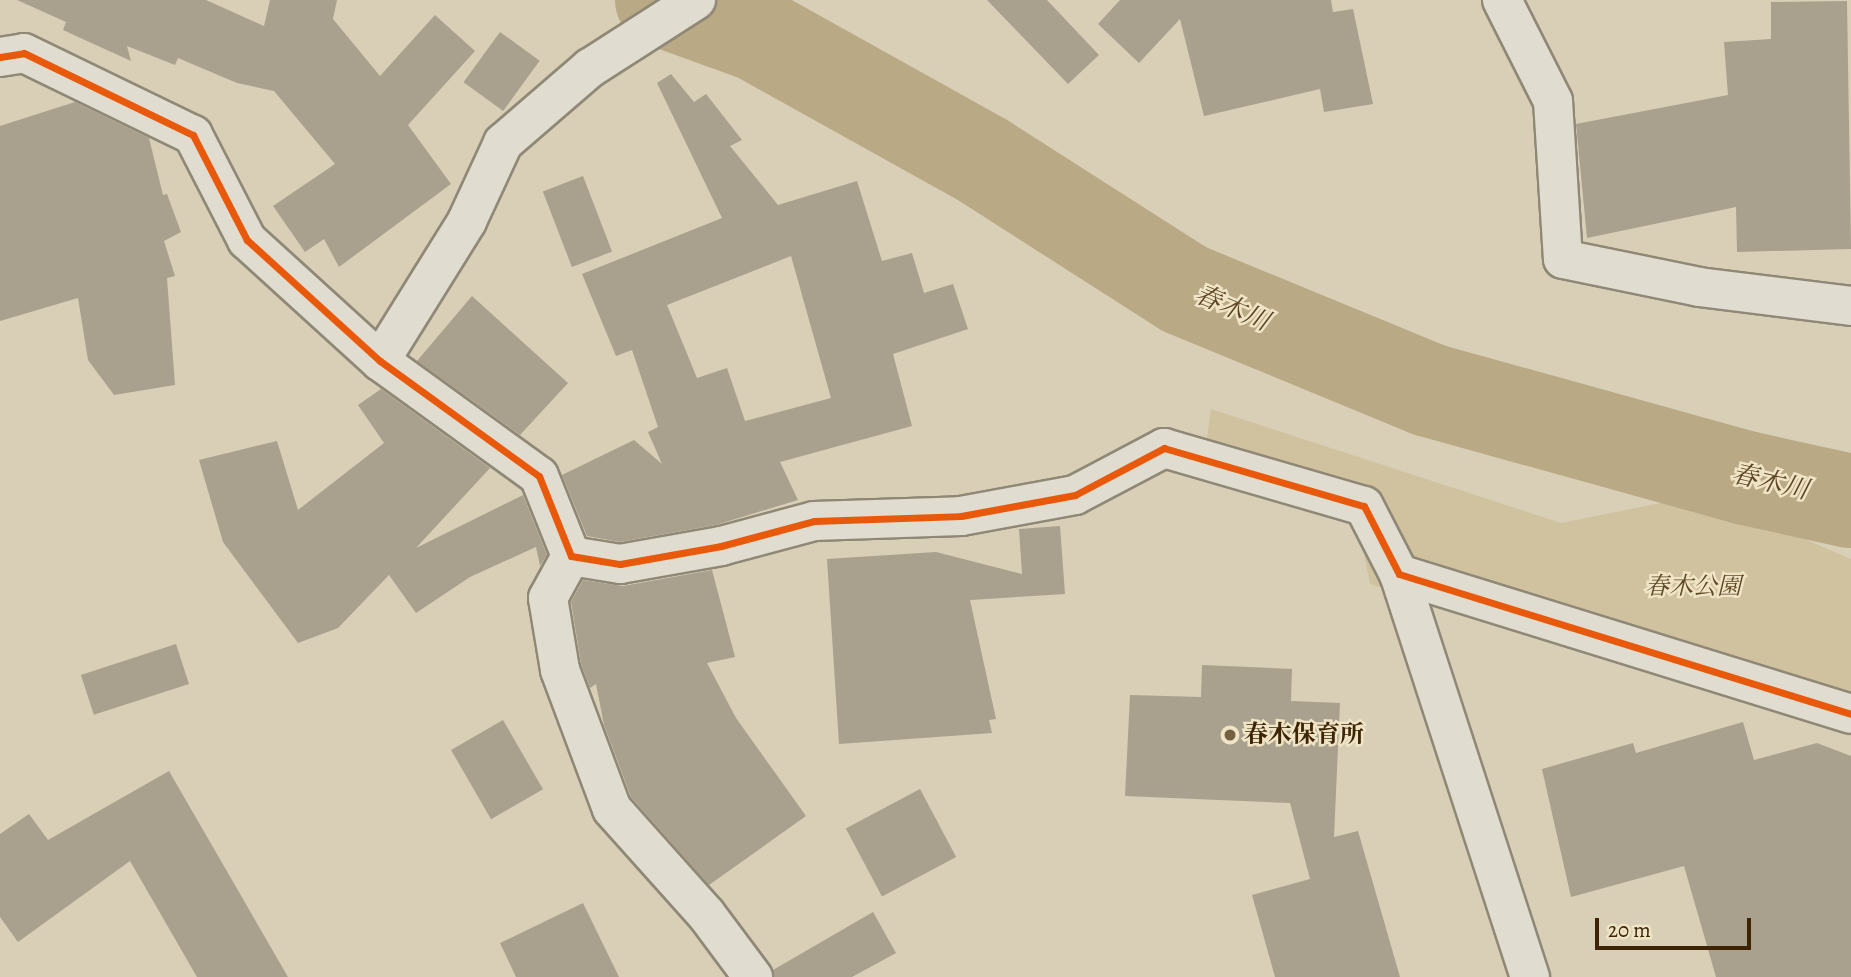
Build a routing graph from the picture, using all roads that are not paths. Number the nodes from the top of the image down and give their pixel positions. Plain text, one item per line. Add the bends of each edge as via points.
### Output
1 (696, 0) edge
2 (1502, 0) edge
3 (0, 57) edge
4 (1851, 306) edge
5 (380, 361) junction
6 (570, 556) junction
7 (1399, 574) junction
8 (1851, 713) edge
9 (753, 977) edge
10 (1530, 977) edge

1 - 5 street via 590,68 503,143 467,221
2 - 4 street via 1553,101 1563,259 1699,287
3 - 5 street via 24,53 193,135 247,240
5 - 6 street via 539,476
6 - 7 street via 620,564 814,521 961,516 1075,495 1164,448 1364,506
6 - 9 street via 548,598 560,670 612,809 706,914
7 - 8 street
7 - 10 street

